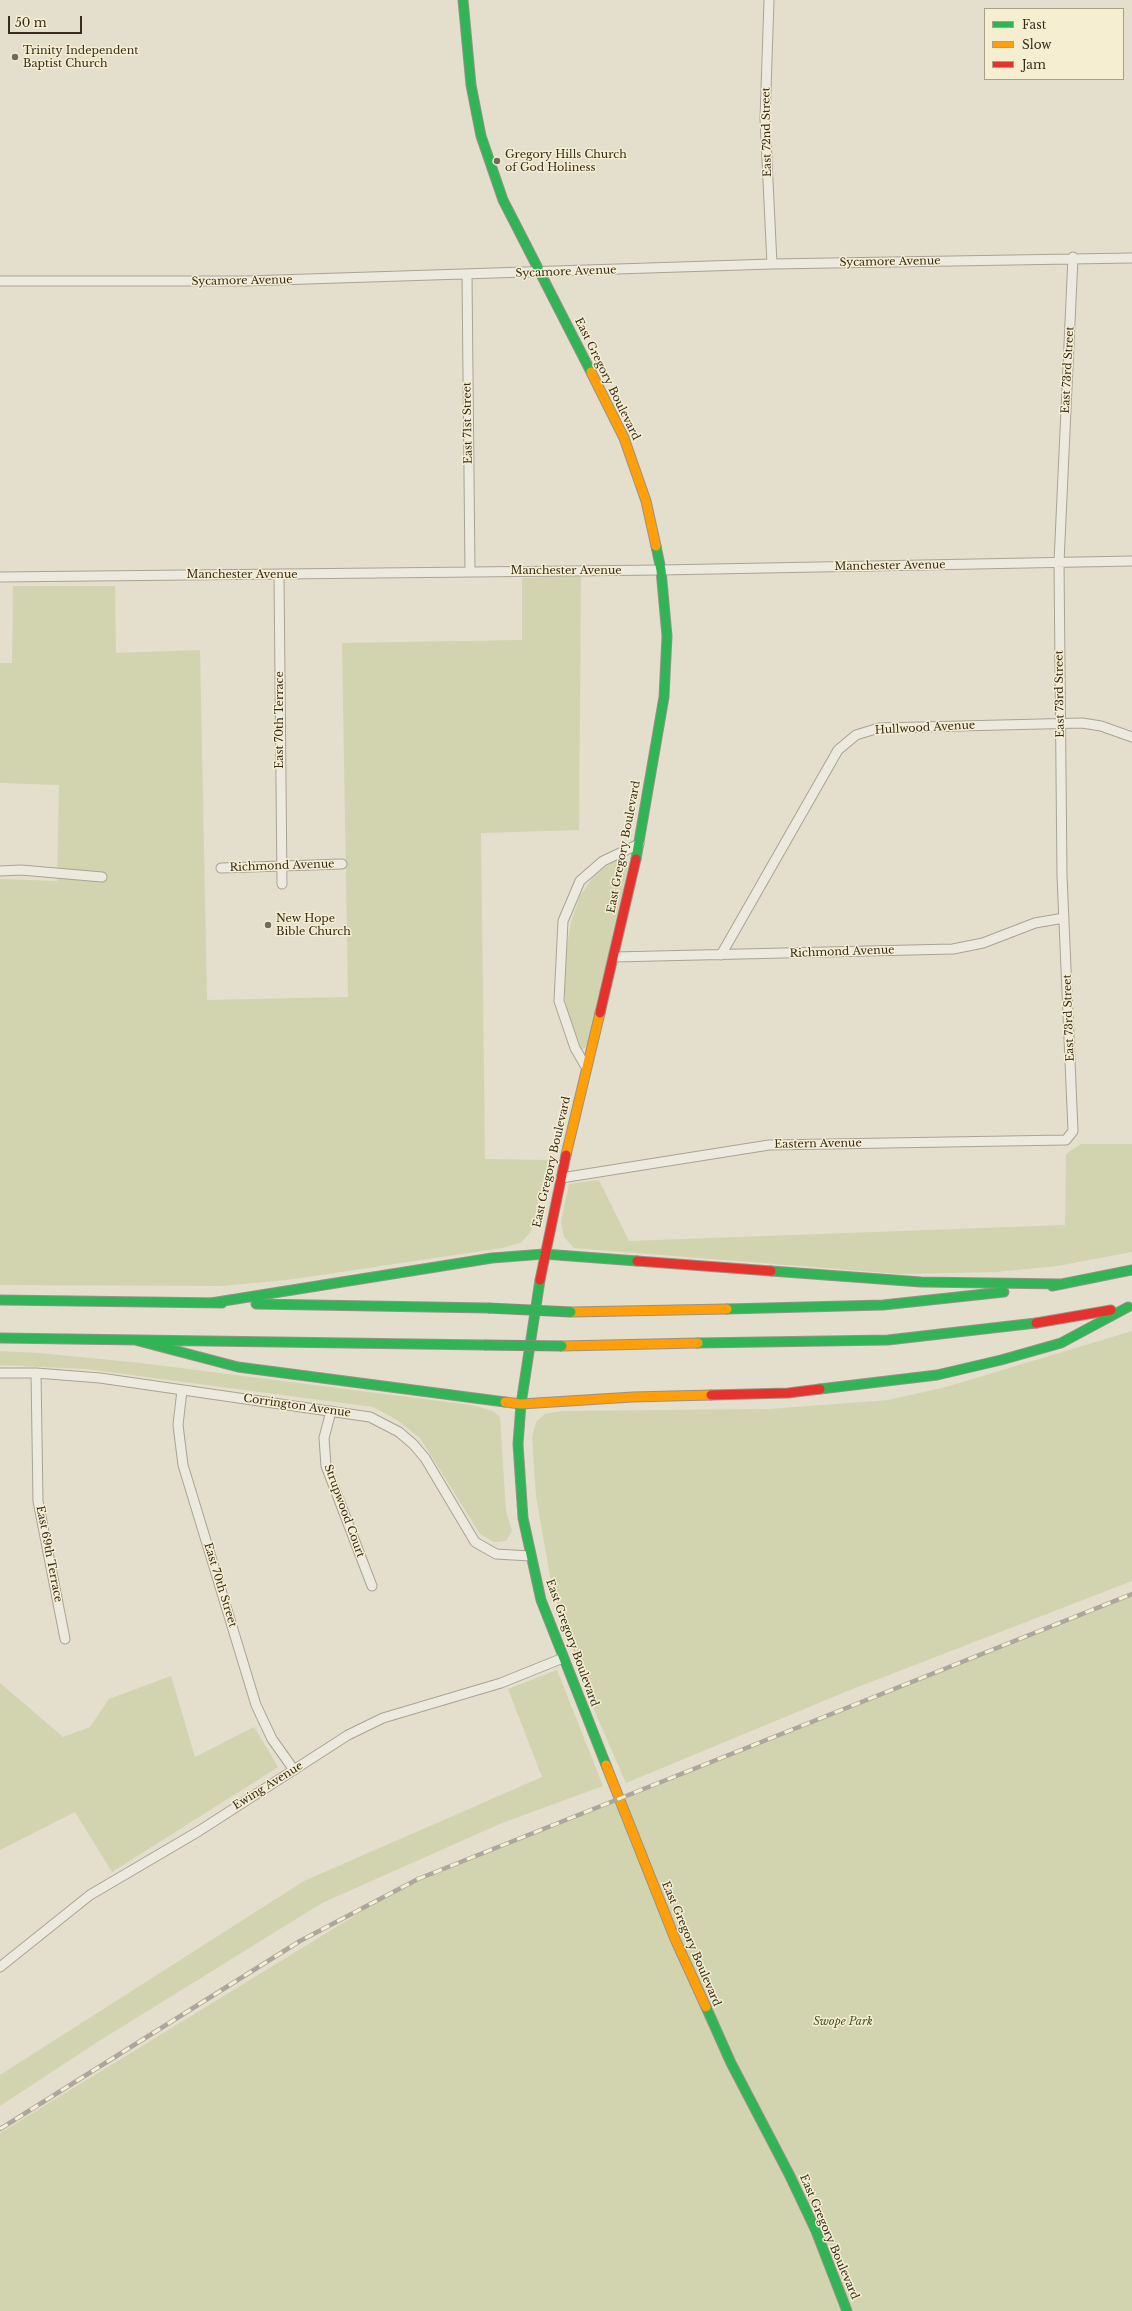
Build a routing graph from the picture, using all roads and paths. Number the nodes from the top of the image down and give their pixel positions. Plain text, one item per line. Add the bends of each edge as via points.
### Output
1 (463, 0) edge
2 (770, 0) edge
3 (1074, 257) junction
4 (1132, 258) edge
5 (772, 264) junction
6 (540, 273) junction
7 (467, 275) junction
8 (0, 281) edge
9 (1132, 561) edge
10 (1059, 562) junction
11 (661, 570) junction
12 (470, 572) junction
13 (279, 575) junction
14 (0, 577) edge
15 (1061, 723) junction
16 (1132, 737) edge
17 (639, 844) junction
18 (342, 864) dead end
19 (281, 866) junction
20 (222, 868) dead end
21 (0, 871) edge
22 (102, 877) dead end
23 (282, 884) dead end
24 (1064, 918) junction
25 (721, 955) junction
26 (614, 958) junction
27 (586, 1067) junction
28 (1074, 1130) joint
29 (561, 1178) junction
30 (544, 1254) junction
31 (1132, 1270) edge
32 (1063, 1284) junction
33 (0, 1300) edge
34 (211, 1303) junction
35 (1130, 1306) edge
36 (0, 1338) edge
37 (135, 1340) junction
38 (0, 1373) edge
39 (36, 1373) junction
40 (182, 1390) junction
41 (521, 1404) junction
42 (331, 1411) junction
43 (530, 1556) junction
44 (372, 1586) dead end
45 (65, 1639) dead end
46 (563, 1658) junction
47 (294, 1770) junction
48 (0, 1967) edge
49 (847, 2311) edge

1 - 6 main road, East Gregory Boulevard via 471,85 481,136 504,200
2 - 5 street, East 72nd Street via 765,120
3 - 4 street, Sycamore Avenue
3 - 5 street, Sycamore Avenue
3 - 10 street, East 73rd Street
5 - 6 street, Sycamore Avenue
6 - 7 street, Sycamore Avenue
6 - 11 main road, East Gregory Boulevard via 624,438 646,501
7 - 8 street, Sycamore Avenue via 246,281
7 - 12 street, East 71st Street
9 - 10 street, Manchester Avenue
10 - 11 street, Manchester Avenue
10 - 15 street, East 73rd Street
11 - 12 street, Manchester Avenue
11 - 17 main road, East Gregory Boulevard via 667,636 664,697
12 - 13 street, Manchester Avenue
13 - 14 street, Manchester Avenue
13 - 19 street, East 70th Terrace
15 - 16 street, Hullwood Avenue via 1101,726
15 - 24 street, East 73rd Street
15 - 25 street, Hullwood Avenue via 879,728 856,735 838,750
17 - 26 main road, East Gregory Boulevard
17 - 27 street via 603,861 580,881 563,921 559,1001 575,1048
18 - 19 street, Richmond Avenue
19 - 20 street, Richmond Avenue
19 - 23 street, East 70th Terrace
21 - 22 street via 21,870
24 - 25 street, Richmond Avenue via 1036,923 983,943 953,949
24 - 28 street, East 73rd Street
25 - 26 street, Richmond Avenue
26 - 27 main road, East Gregory Boulevard
27 - 29 main road, East Gregory Boulevard
28 - 29 street, Eastern Avenue via 1066,1140 769,1145
29 - 30 main road, East Gregory Boulevard
30 - 32 main road via 921,1282
30 - 34 main road via 454,1264
30 - 41 main road, East Gregory Boulevard
31 - 32 main road
32 - 34 main road, bridge via 883,1304 802,1308 571,1312
33 - 34 main road
35 - 37 main road, bridge via 1061,1320 888,1340 562,1346
35 - 41 main road via 1061,1343 938,1375 788,1393 633,1396
36 - 37 main road
37 - 41 main road via 238,1367
38 - 39 street, Corrington Avenue
39 - 40 street, Corrington Avenue via 100,1378
39 - 45 street, East 69th Terrace via 38,1501
40 - 42 street, Corrington Avenue
40 - 47 street, East 70th Street via 178,1425 183,1465 256,1705 272,1739
41 - 43 main road, East Gregory Boulevard via 518,1444 520,1486
42 - 43 street, Corrington Avenue via 370,1417 399,1432 425,1458 475,1542 496,1554
42 - 44 street, Strupwood Court via 324,1438 326,1466
43 - 46 main road, East Gregory Boulevard via 541,1600
46 - 47 street, Ewing Avenue via 501,1683 383,1718 348,1735
46 - 49 main road, East Gregory Boulevard via 702,2001 796,2188 816,2231
47 - 48 street, Ewing Avenue via 90,1895

